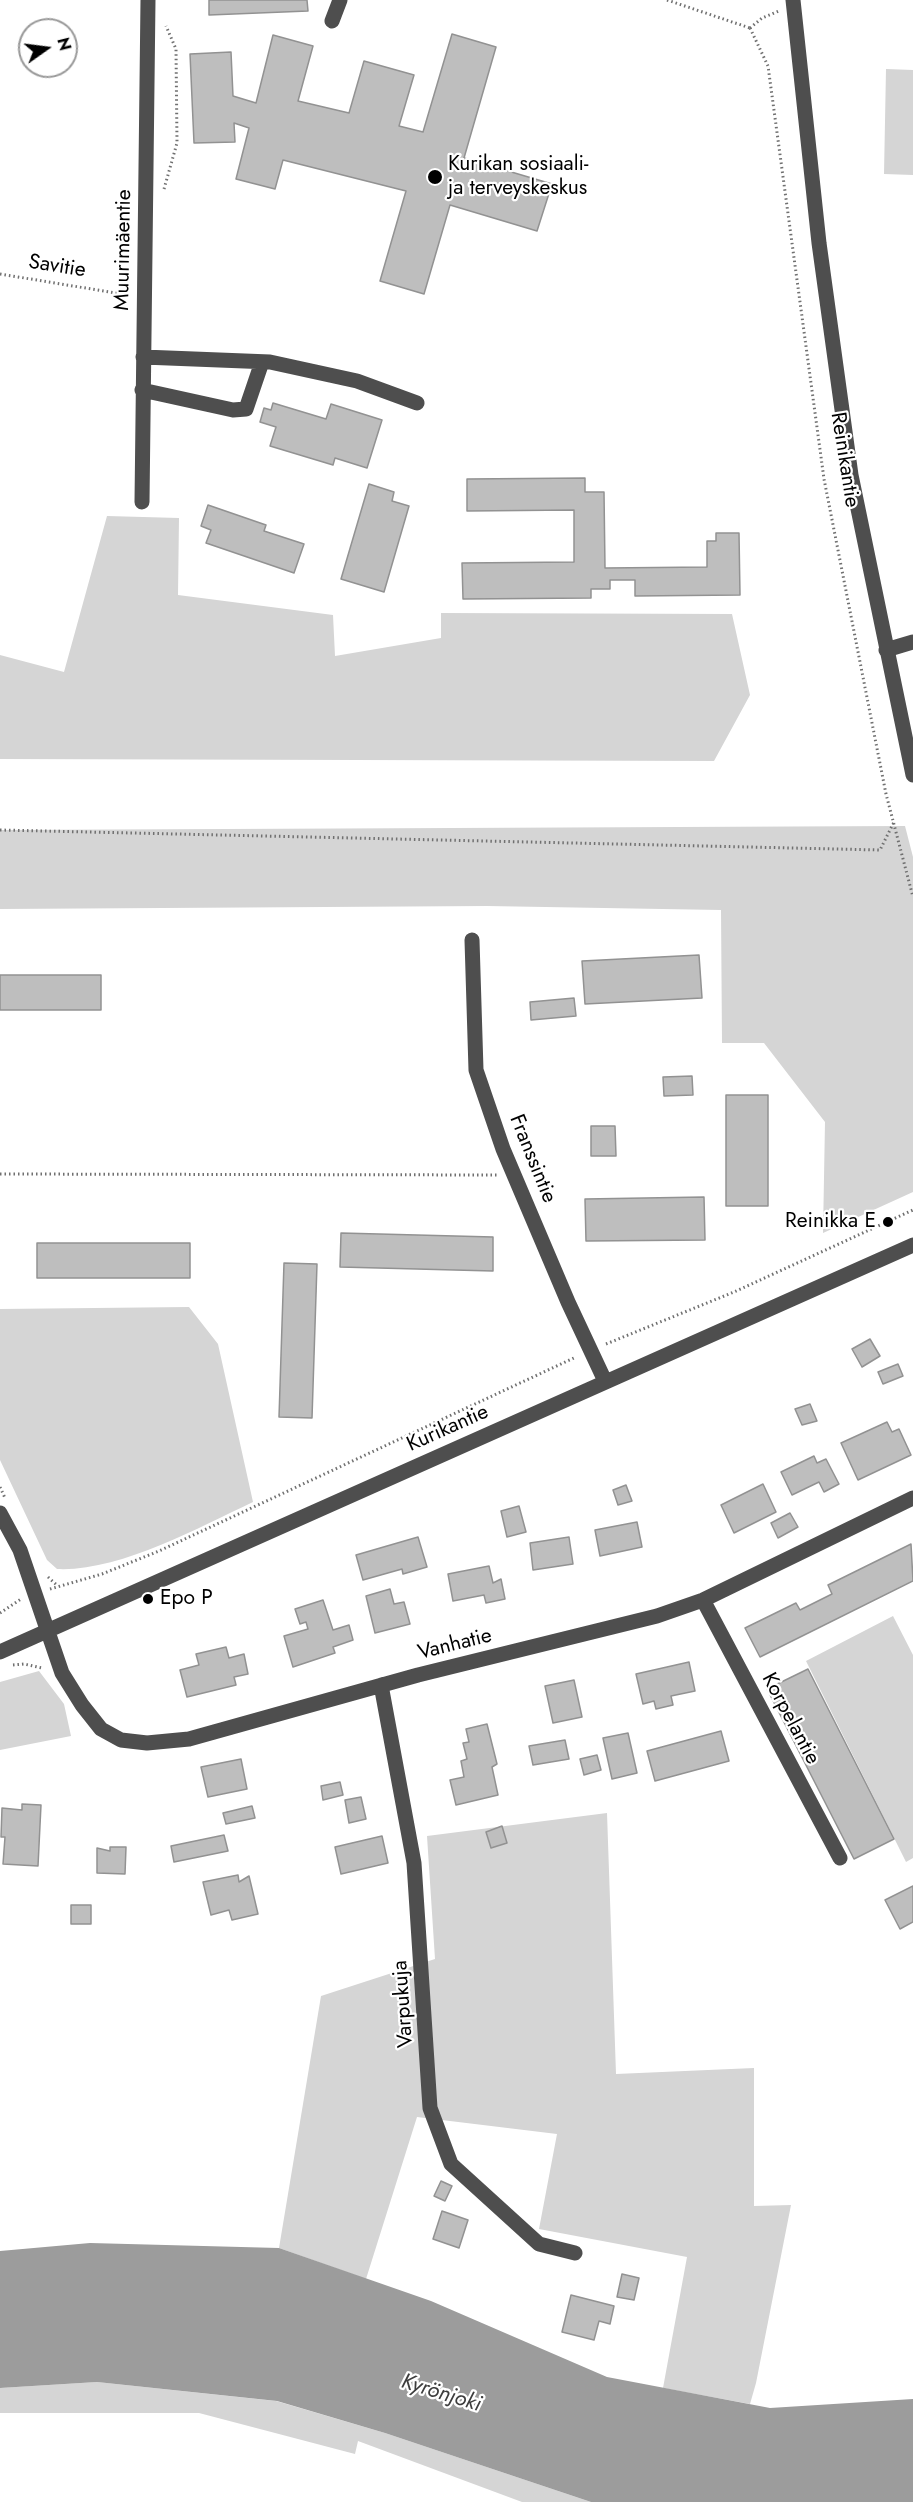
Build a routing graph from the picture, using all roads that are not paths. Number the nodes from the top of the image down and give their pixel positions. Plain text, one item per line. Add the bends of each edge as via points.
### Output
1 (148, 0) edge
2 (340, 0) edge
3 (793, 3) edge
4 (332, 21) dead end
5 (143, 357) junction
6 (262, 362) junction
7 (142, 390) junction
8 (417, 403) dead end
9 (142, 502) dead end
10 (913, 642) edge
11 (886, 650) junction
12 (913, 776) edge
13 (472, 940) dead end
14 (913, 1245) edge
15 (605, 1382) junction
16 (913, 1498) edge
17 (0, 1513) edge
18 (703, 1600) junction
19 (49, 1630) junction
20 (2, 1659) edge
21 (381, 1685) junction
22 (840, 1858) dead end
23 (575, 2253) dead end

1 - 5 street, Muurimäentie
2 - 4 street
3 - 11 street, Reinikantie via 819,243 851,475
5 - 6 street
5 - 7 street, Muurimäentie
6 - 7 street via 246,409 233,410
6 - 8 street via 357,381
7 - 9 street, Muurimäentie
10 - 11 street
11 - 12 street, Reinikantie
13 - 15 street, Franssintie via 476,1070 514,1175
14 - 15 street, Kurikantie
15 - 19 street, Kurikantie
16 - 18 street, Vanhatie
17 - 19 street, Vanhatie via 20,1550
18 - 21 street, Vanhatie via 657,1616
18 - 22 street, Korpelantie
19 - 20 street, Kurikantie
19 - 21 street, Vanhatie via 62,1673 101,1729 121,1740 147,1743 189,1738
21 - 23 street, Varpukuja via 414,1863 430,2108 451,2164 538,2244

